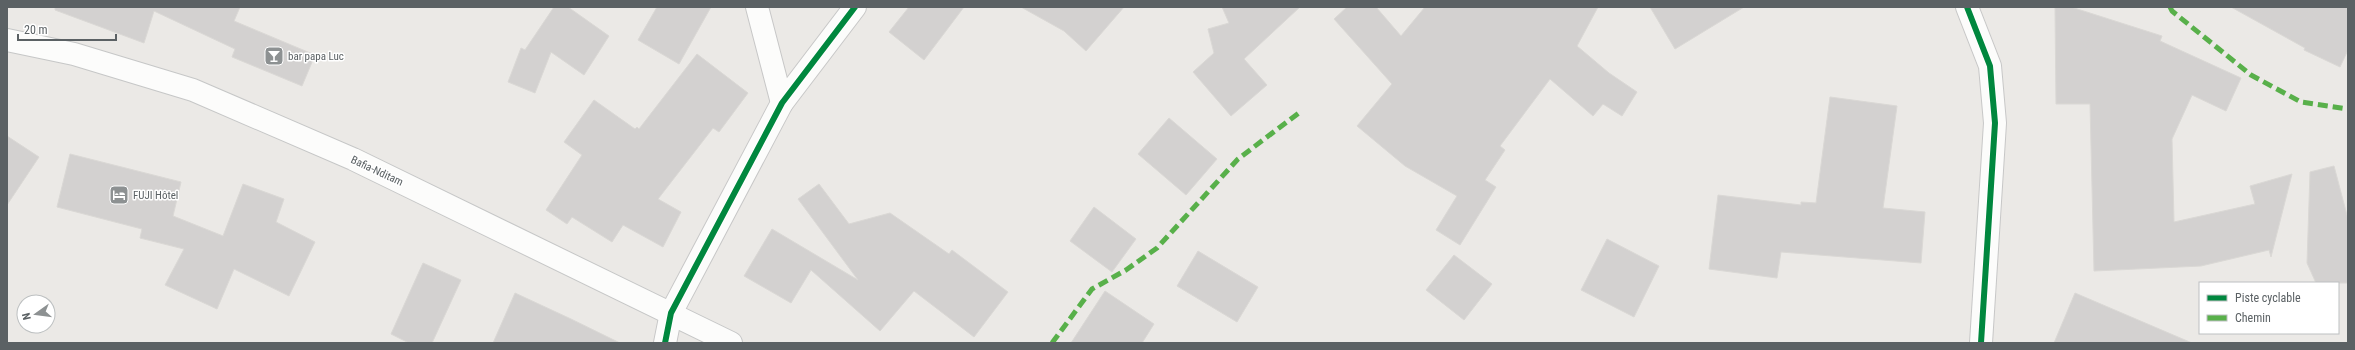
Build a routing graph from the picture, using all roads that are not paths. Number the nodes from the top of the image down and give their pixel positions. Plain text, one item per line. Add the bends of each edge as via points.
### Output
1 (757, 7) edge
2 (855, 7) edge
3 (1967, 7) edge
4 (7, 40) edge
5 (782, 104) junction
6 (671, 313) junction
7 (665, 343) edge
8 (731, 343) edge
9 (1982, 343) edge

1 - 5 street
2 - 5 street
3 - 9 street via 1990,66 1995,123
4 - 6 street, Bafia-Nditam via 74,54 193,90 353,159
5 - 6 street
6 - 7 street
6 - 8 street, Bafia-Nditam

